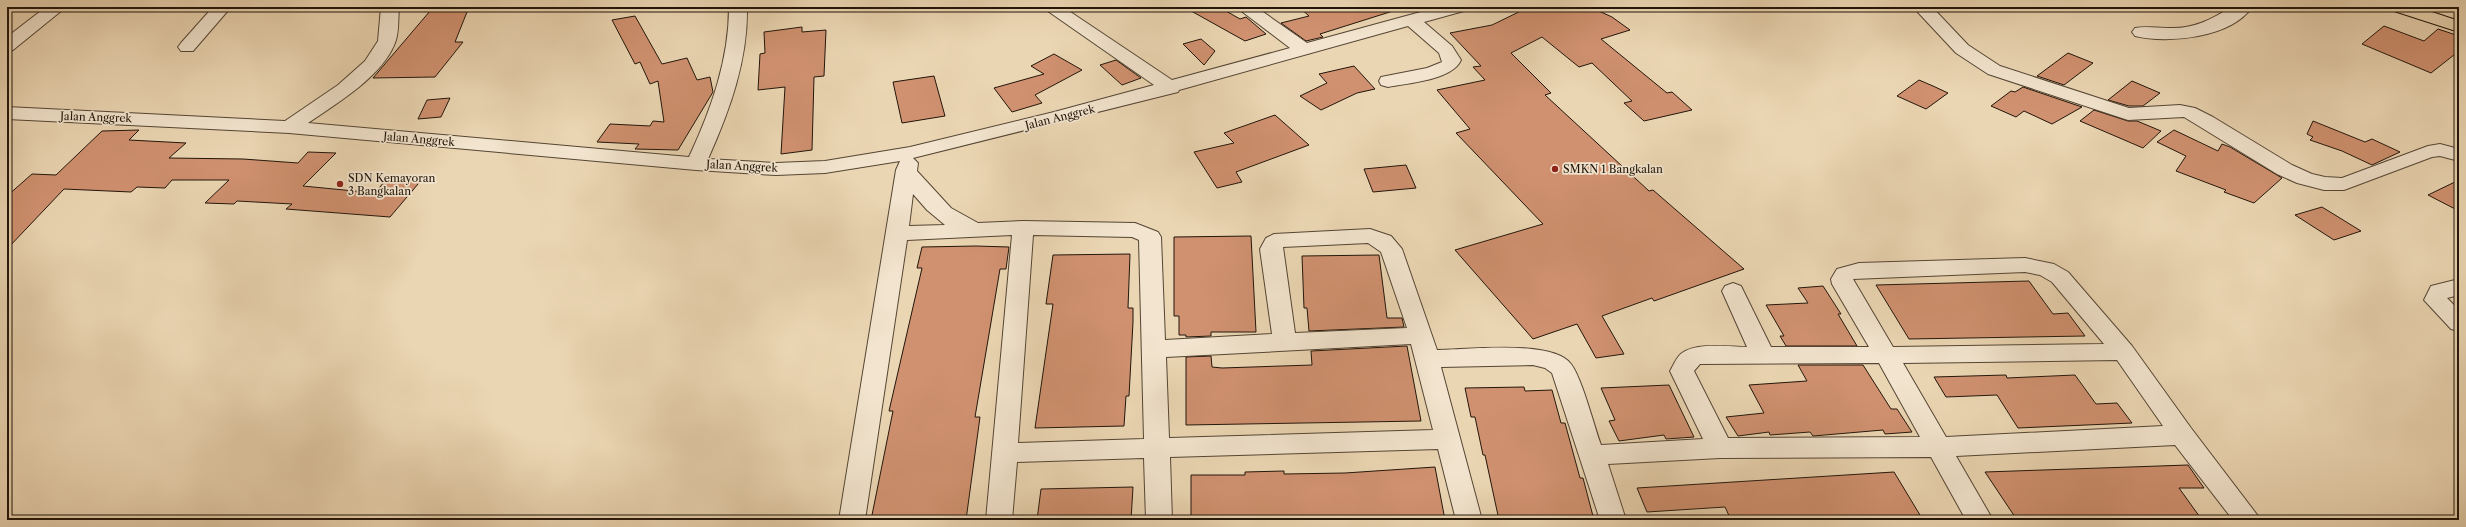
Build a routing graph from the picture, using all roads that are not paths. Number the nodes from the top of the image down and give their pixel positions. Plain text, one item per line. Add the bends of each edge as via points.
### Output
1 (57, 7) edge
2 (222, 7) edge
3 (390, 7) edge
4 (738, 7) edge
5 (1051, 7) edge
6 (1245, 7) edge
7 (1458, 7) edge
8 (1922, 7) edge
9 (2243, 7) edge
10 (2400, 7) edge
11 (1411, 20) junction
12 (2459, 27) edge
13 (2141, 32) dead end
14 (7, 46) edge
15 (187, 47) dead end
16 (1303, 49) junction
17 (1388, 82) dead end
18 (1171, 88) junction
19 (7, 113) edge
20 (289, 127) junction
21 (2459, 155) edge
22 (908, 162) junction
23 (696, 164) junction
24 (1023, 228) junction
25 (974, 230) junction
26 (896, 234) junction
27 (2459, 287) edge
28 (1733, 291) dead end
29 (2459, 322) edge
30 (1422, 335) junction
31 (1285, 342) junction
32 (1154, 349) junction
33 (2124, 352) junction
34 (1762, 354) junction
35 (1886, 355) junction
36 (1427, 359) junction
37 (2182, 435) junction
38 (1448, 439) junction
39 (1938, 446) junction
40 (1157, 447) junction
41 (1720, 448) junction
42 (1004, 453) junction
43 (1592, 455) junction
44 (852, 520) edge
45 (999, 520) edge
46 (1159, 520) edge
47 (1469, 520) edge
48 (1613, 520) edge
49 (1980, 520) edge
50 (2248, 520) edge

1 - 14 street
2 - 15 street
3 - 20 street via 387,39 373,63
4 - 23 street via 739,25 735,53 710,135
5 - 18 street
6 - 16 street
7 - 11 street, Jalan Anggrek
8 - 21 street via 1962,49 1994,70 2128,114 2188,112 2298,175 2319,184 2344,184 2428,152 2440,150
9 - 13 street via 2218,25 2200,32 2177,35
10 - 12 main road
11 - 16 street, Jalan Anggrek
11 - 17 street via 1446,50 1452,60 1450,65 1432,73
16 - 18 street, Jalan Anggrek
18 - 22 street, Jalan Anggrek via 1059,117
19 - 20 street, Jalan Anggrek
20 - 23 street, Jalan Anggrek
22 - 23 street, Jalan Anggrek via 776,169
22 - 25 street via 924,194 946,216
22 - 26 street
24 - 25 street
24 - 32 street via 1134,230 1150,237
24 - 42 street
25 - 26 street
26 - 44 street
27 - 29 street via 2439,290 2435,300
28 - 34 street
30 - 31 street
30 - 31 street via 1392,249 1383,241 1370,236 1282,239 1274,243 1271,249
30 - 36 street
31 - 32 street
32 - 40 street
33 - 35 street
33 - 35 street via 2060,277 2035,266 1851,271 1842,279 1843,284
33 - 37 street
34 - 35 street
34 - 41 street via 1698,356 1690,359 1682,370
35 - 39 street
36 - 38 street
36 - 43 street via 1533,357 1552,361 1562,369
37 - 39 street
37 - 50 street
38 - 40 street
38 - 47 street
39 - 41 street
39 - 49 street
40 - 42 street
40 - 46 street
41 - 43 street
42 - 45 street
43 - 48 street

